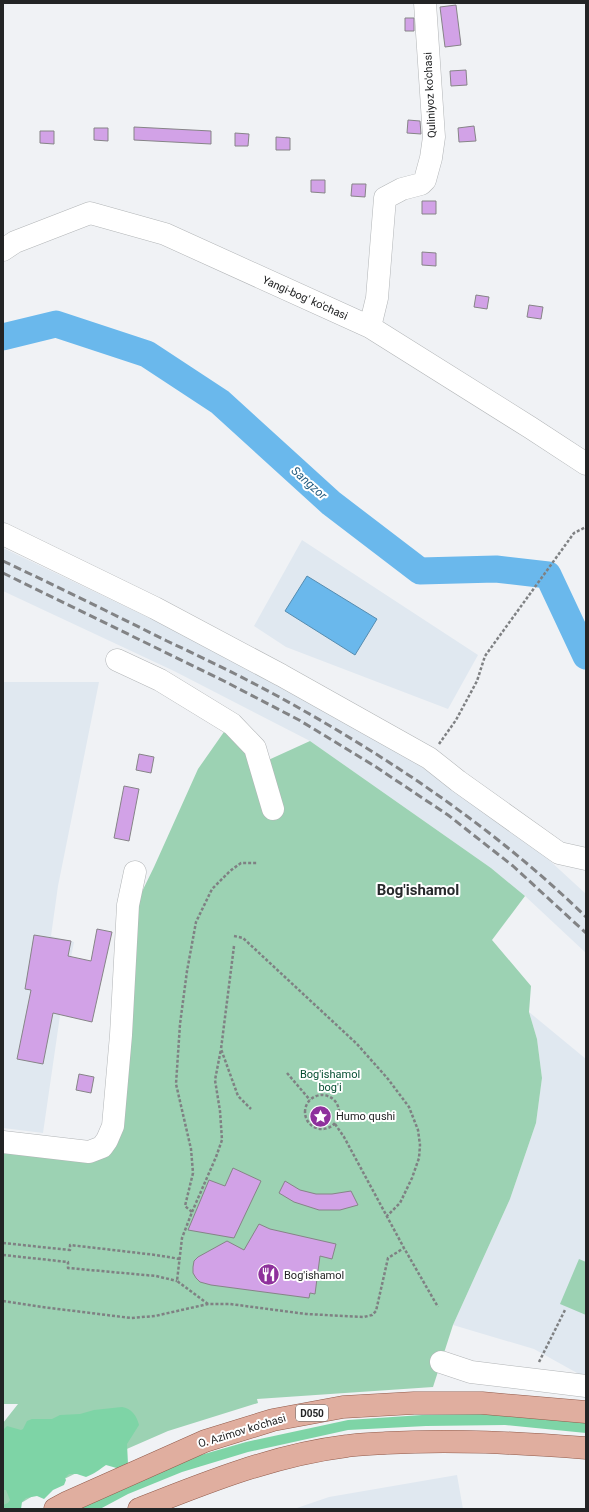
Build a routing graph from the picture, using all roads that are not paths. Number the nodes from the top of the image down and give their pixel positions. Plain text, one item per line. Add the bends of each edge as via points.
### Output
1 (425, 3) edge
2 (3, 250) edge
3 (370, 327) junction
4 (586, 464) edge
5 (3, 534) edge
6 (117, 660) dead end
7 (273, 809) dead end
8 (586, 859) edge
9 (135, 872) dead end
10 (3, 1142) edge
11 (441, 1362) dead end
12 (472, 1372) junction
13 (586, 1386) edge
14 (482, 1403) junction
15 (586, 1412) edge
16 (586, 1448) edge
17 (55, 1509) edge
18 (139, 1509) edge

1 - 3 street, Quliniyoz ko'chasi via 434,137 431,158 425,180 421,184 402,189 385,198 377,298
2 - 3 street, Yangi-bog' ko'chasi via 16,242 90,213 165,234
3 - 4 street, Yangi-bog' ko'chasi
5 - 8 street via 155,608 281,675 429,758 559,853
6 - 7 street via 160,680 232,724 255,748
9 - 10 street via 128,905 113,1126 107,1140 102,1147 88,1152
11 - 12 street
12 - 13 street
12 - 14 street
14 - 15 main road, O. Azimov ko'chasi / D050
14 - 17 main road, O. Azimov ko'chasi / D050 via 343,1407 272,1420 204,1442
16 - 18 main road via 512,1442 430,1440 347,1446 280,1459 219,1477

